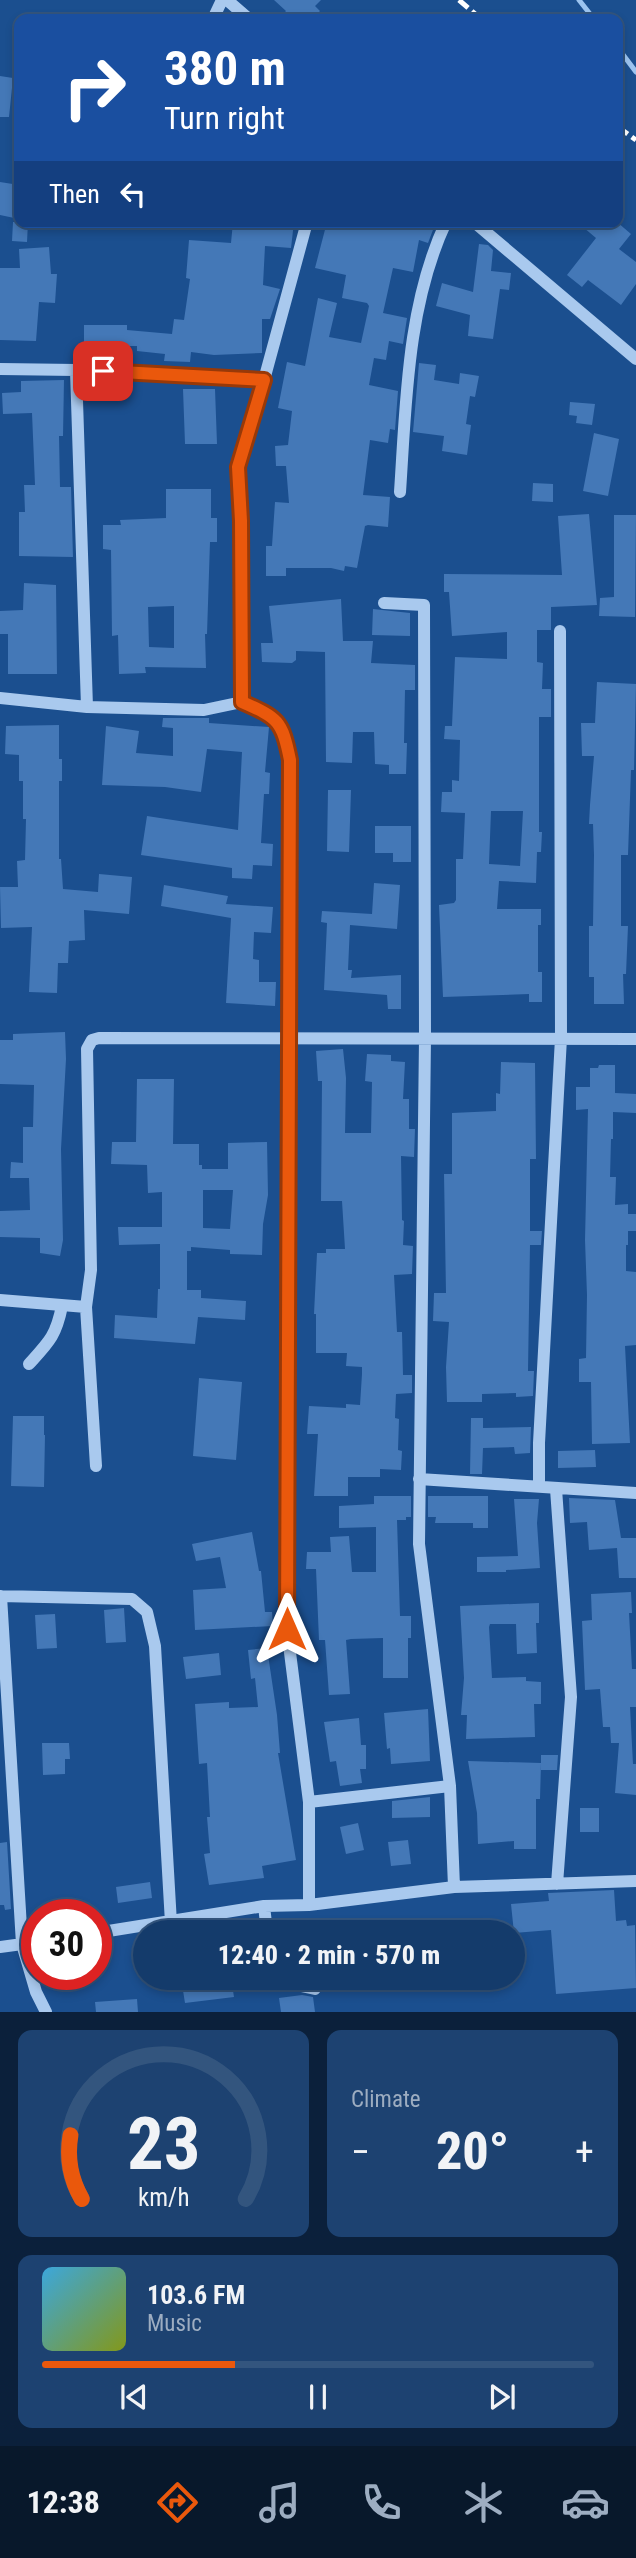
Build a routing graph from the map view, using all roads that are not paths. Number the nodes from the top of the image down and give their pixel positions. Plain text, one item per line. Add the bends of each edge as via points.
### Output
1 (225, 0) edge
2 (243, 14) edge
3 (305, 228) edge
4 (443, 228) edge
5 (481, 228) edge
6 (636, 359) edge
7 (0, 369) edge
8 (76, 370) junction
9 (264, 380) junction
10 (400, 492) dead end
11 (384, 603) dead end
12 (561, 631) dead end
13 (0, 698) edge
14 (242, 702) junction
15 (87, 706) junction
16 (288, 1037) junction
17 (425, 1038) junction
18 (561, 1038) junction
19 (636, 1039) edge
20 (0, 1300) edge
21 (61, 1306) junction
22 (86, 1307) junction
23 (29, 1364) dead end
24 (96, 1466) dead end
25 (419, 1479) junction
26 (539, 1485) junction
27 (556, 1489) junction
28 (636, 1493) edge
29 (0, 1596) edge
30 (450, 1786) junction
31 (309, 1802) junction
32 (636, 1881) edge
33 (558, 1884) junction
34 (454, 1887) junction
35 (309, 1905) junction
36 (264, 1906) junction
37 (171, 1920) edge
38 (187, 1920) edge
39 (266, 1920) edge
40 (21, 1928) edge
41 (133, 1928) edge
42 (112, 1931) edge
43 (21, 1944) edge
44 (0, 1947) edge
45 (36, 1990) edge
46 (46, 2012) edge

1 - 2 street
3 - 9 street
4 - 10 street via 420,303 408,380
5 - 6 street
7 - 8 street
8 - 9 street
8 - 15 street
9 - 14 street via 238,467
11 - 17 street via 424,605
12 - 18 street
13 - 15 street
14 - 15 street via 204,710
14 - 16 street via 272,715 284,733 290,760
16 - 17 street
16 - 22 street via 92,1040 87,1049 91,1270
16 - 31 street via 287,1629
17 - 18 street
17 - 25 street
18 - 19 street
18 - 26 street
20 - 21 street
21 - 22 street
21 - 23 street via 58,1327
22 - 24 street
25 - 26 street
25 - 30 street via 420,1566
26 - 27 street
27 - 28 street
27 - 33 street via 571,1697
29 - 37 street via 132,1599 147,1612 155,1646
29 - 40 street
30 - 31 street
30 - 34 street
31 - 35 street
32 - 33 street
33 - 34 street
34 - 35 street
35 - 36 street
36 - 38 street
36 - 39 street
41 - 42 street
43 - 44 street
45 - 46 street

